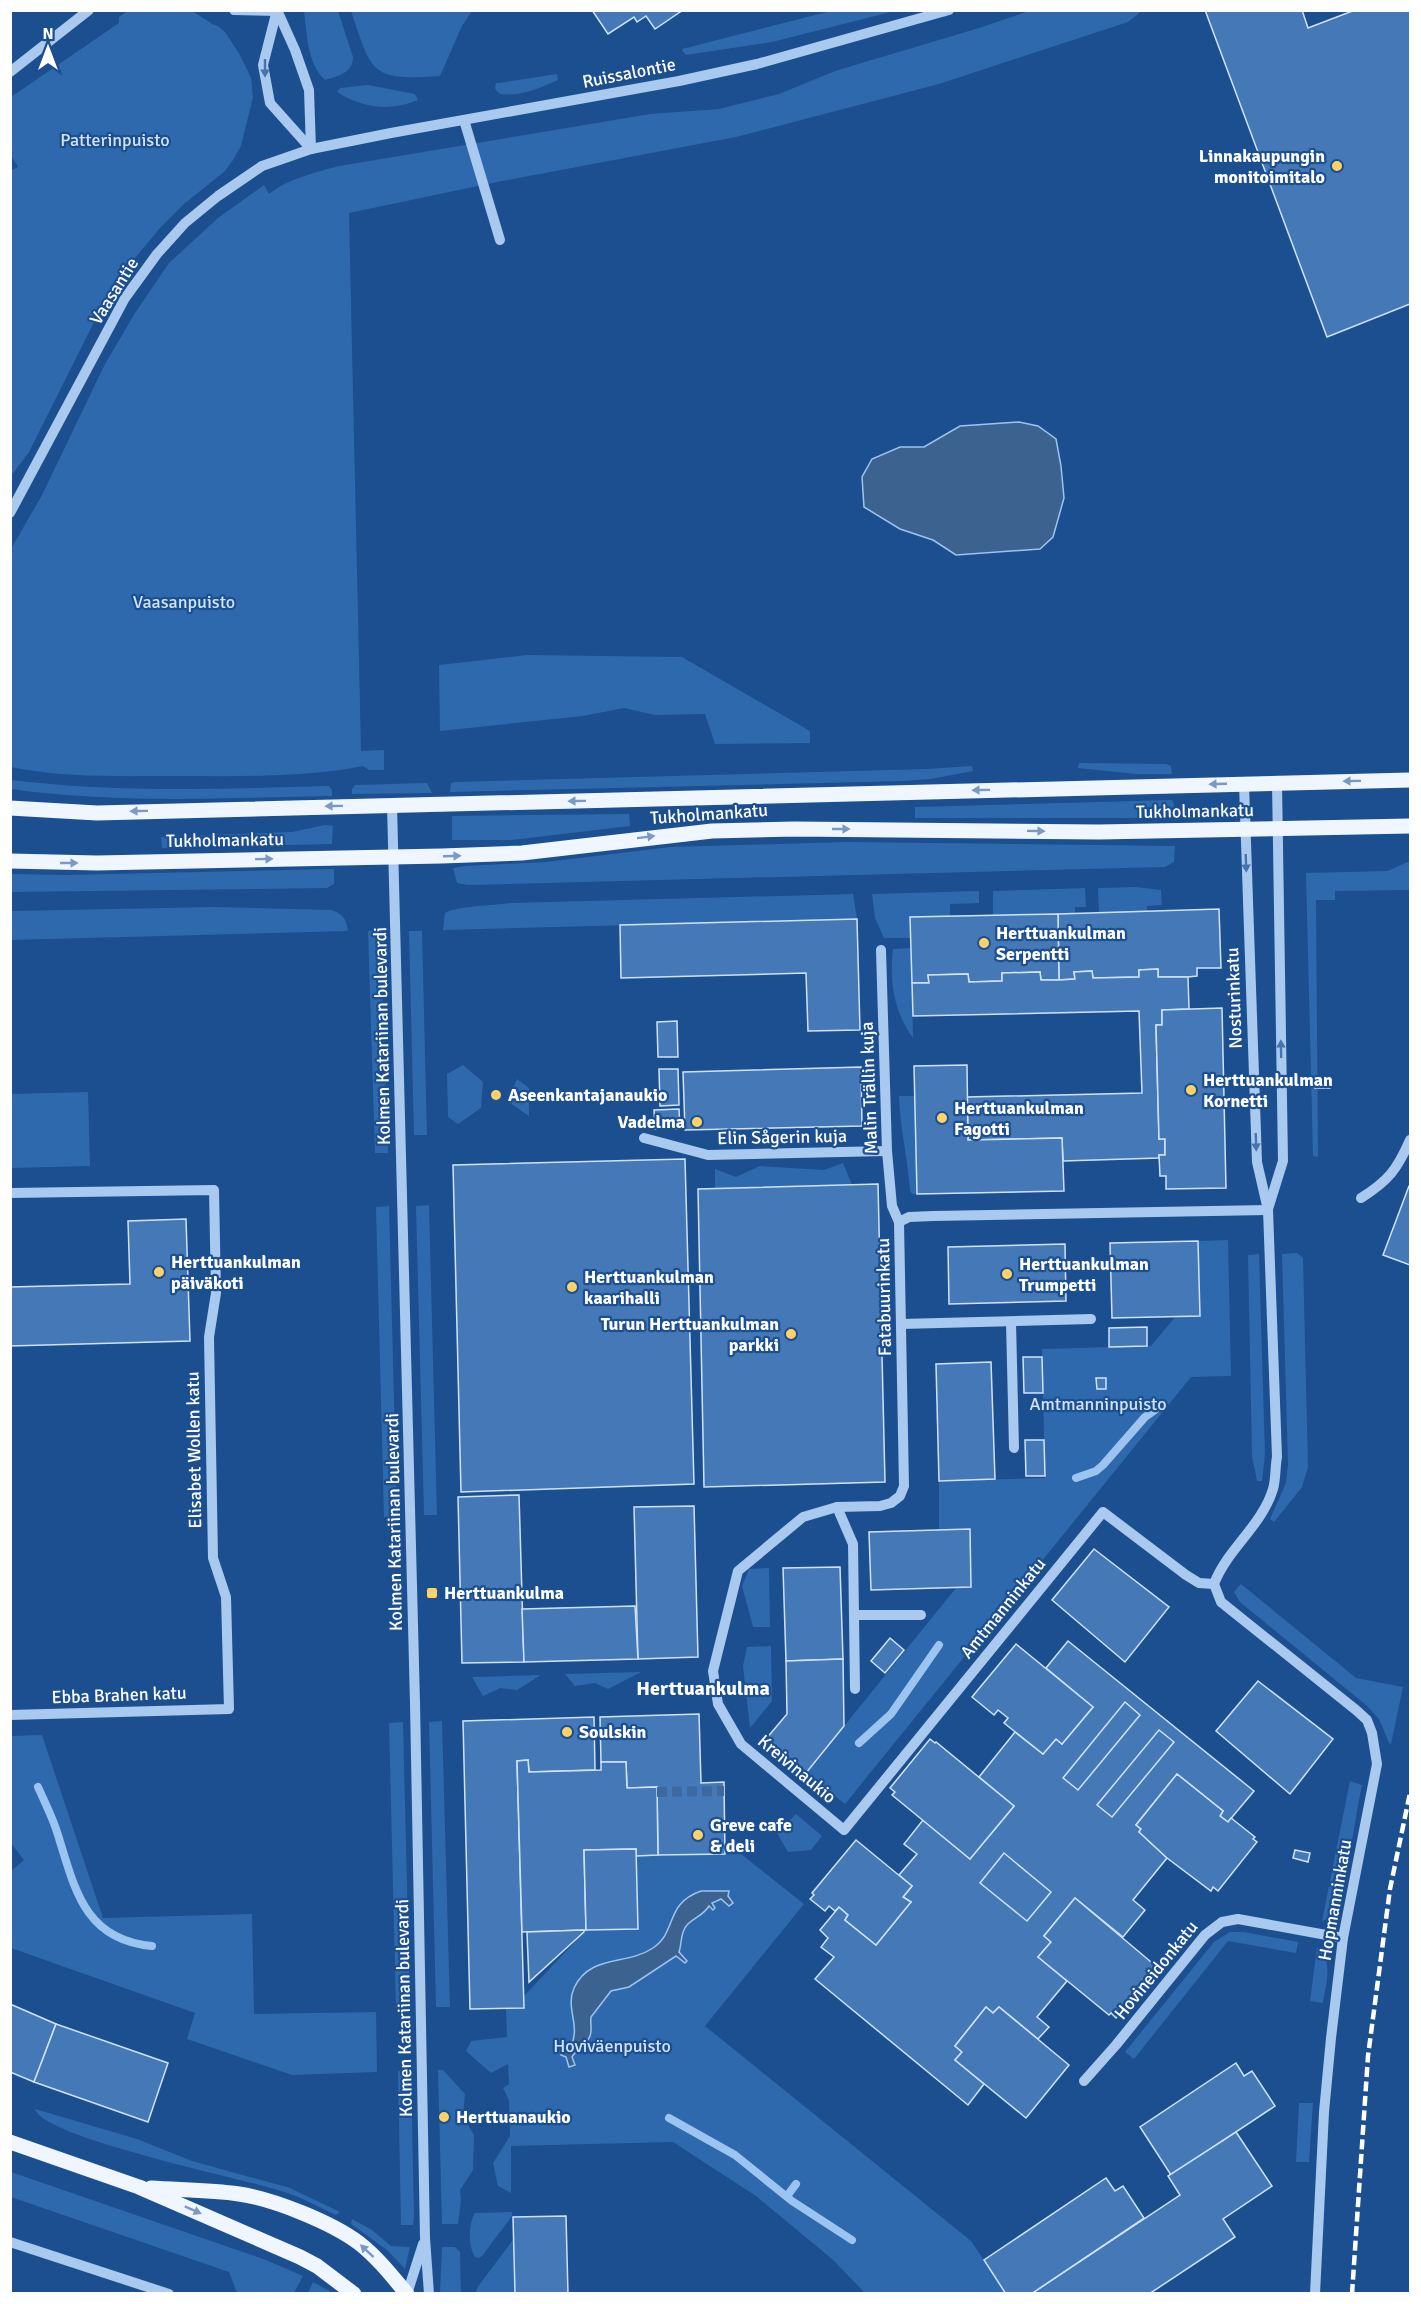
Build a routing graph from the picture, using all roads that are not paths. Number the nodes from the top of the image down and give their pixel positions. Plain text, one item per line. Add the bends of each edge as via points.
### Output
1 (89, 10) edge
2 (234, 10) edge
3 (949, 10) edge
4 (277, 11) edge
5 (934, 13) edge
6 (10, 72) edge
7 (464, 120) junction
8 (311, 149) junction
9 (500, 240) dead end
10 (10, 513) edge
11 (1410, 780) edge
12 (1277, 783) junction
13 (1244, 784) junction
14 (393, 805) junction
15 (10, 808) edge
16 (1410, 826) edge
17 (1278, 829) junction
18 (1245, 830) junction
19 (394, 856) junction
20 (10, 861) edge
21 (881, 950) dead end
22 (644, 1138) dead end
23 (1410, 1140) edge
24 (887, 1151) junction
25 (10, 1193) edge
26 (1361, 1198) dead end
27 (1268, 1210) junction
28 (899, 1222) junction
29 (1091, 1319) dead end
30 (1011, 1322) junction
31 (900, 1324) junction
32 (1014, 1448) dead end
33 (837, 1507) junction
34 (803, 1517) joint
35 (1214, 1584) junction
36 (854, 1615) junction
37 (921, 1615) dead end
38 (855, 1689) dead end
39 (229, 1709) joint
40 (10, 1715) edge
41 (844, 1830) joint
42 (1344, 1938) junction
43 (1084, 2081) dead end
44 (10, 2142) edge
45 (139, 2187) junction
46 (425, 2238) junction
47 (10, 2242) edge
48 (169, 2294) edge
49 (354, 2294) edge
50 (407, 2294) edge
51 (429, 2294) edge
52 (1315, 2294) edge

1 - 6 street
2 - 4 street
3 - 5 street, Ruissalontie
4 - 8 street via 309,90
4 -> 8 street via 263,65 270,103
5 - 7 street, Ruissalontie via 788,56 679,81
7 - 8 street, Ruissalontie
7 - 9 street
8 - 10 street, Vaasantie via 262,166 218,196 185,223 157,254 125,298
11 -> 12 main road, Tukholmankatu
12 - 13 main road, Tukholmankatu
12 - 17 street, Nosturinkatu
13 -> 14 main road, Tukholmankatu
13 - 18 street, Nosturinkatu
14 -> 15 main road, Tukholmankatu via 97,813
14 - 19 street, Kolmen Katariinan bulevardi
16 - 17 main road, Tukholmankatu
17 - 18 main road, Tukholmankatu
27 -> 17 street, Nosturinkatu via 1283,1161
19 -> 18 main road, Tukholmankatu via 522,853 712,831
18 -> 27 street, Nosturinkatu via 1257,1162
20 -> 19 main road, Tukholmankatu via 97,863
19 - 46 street, Kolmen Katariinan bulevardi
21 - 24 street, Malin Trällin kuja
22 - 24 street, Elin Sågerin kuja via 708,1155
23 - 26 street via 1384,1184
24 - 28 street, Malin Trällin kuja via 892,1206
25 - 39 street, Elisabet Wollen katu via 214,1190 216,1293 209,1337 213,1558 226,1597
27 - 28 street, Fatabuurinkatu via 933,1216 909,1217
27 - 35 street, Nosturinkatu via 1277,1457 1273,1489 1263,1512 1220,1569
28 - 31 street, Fatabuurinkatu
29 - 30 street
30 - 31 street
30 - 32 street
31 - 33 street, Fatabuurinkatu via 904,1486 891,1503
33 - 34 street, Fatabuurinkatu
33 - 36 street via 853,1544
34 - 41 street, Kreivinaukio via 738,1571 712,1671 718,1704 741,1744
35 - 41 street, Amtmanninkatu via 1199,1583 1186,1575 1103,1512
35 - 42 street, Hopmanninkatu via 1221,1602 1356,1710 1367,1720 1372,1733 1377,1756 1375,1779
36 - 37 street
36 - 38 street
39 - 40 street, Ebba Brahen katu
42 - 43 street, Hovineidonkatu via 1238,1919 1222,1922 1205,1935
42 - 52 street, Hopmanninkatu via 1324,2112
44 - 45 main road
45 -> 49 main road via 300,2257
50 -> 45 main road via 358,2243 280,2205 241,2194
46 - 50 street, Kolmen Katariinan bulevardi
46 - 51 street, Kolmen Katariinan bulevardi
47 - 48 street

